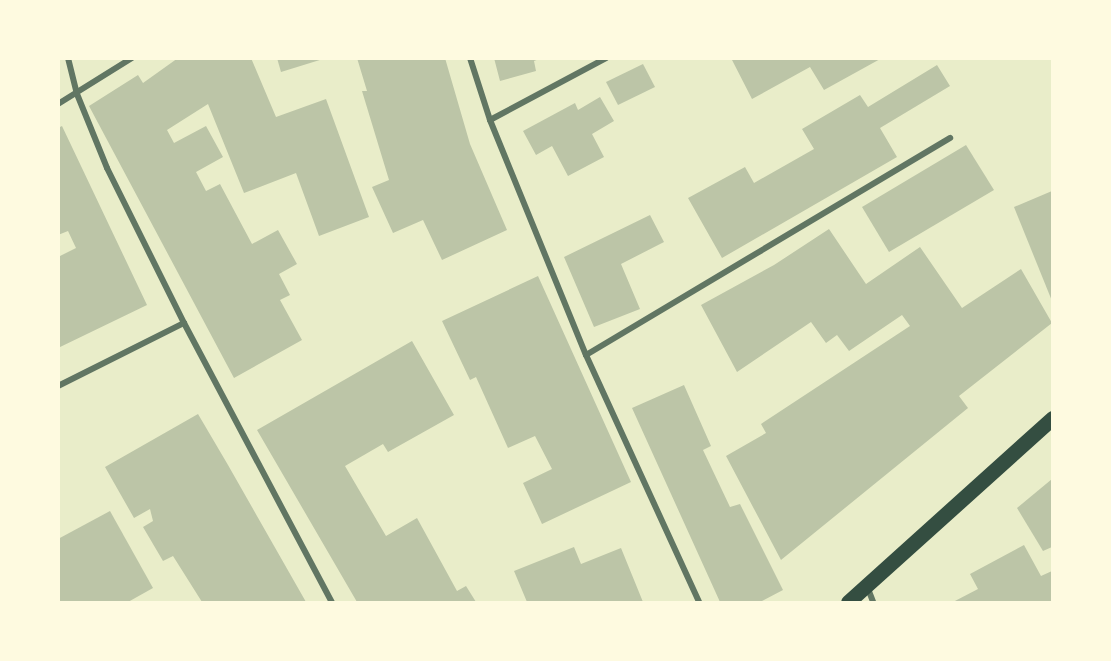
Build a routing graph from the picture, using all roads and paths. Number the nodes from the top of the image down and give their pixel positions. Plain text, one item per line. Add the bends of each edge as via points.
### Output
1 (68, 58) edge
2 (132, 58) edge
3 (470, 58) edge
4 (606, 58) edge
5 (77, 94) junction
6 (58, 104) edge
7 (490, 120) junction
8 (950, 138) dead end
9 (184, 323) junction
10 (586, 355) junction
11 (58, 386) edge
12 (1053, 418) edge
13 (867, 586) junction
14 (332, 603) edge
15 (699, 603) edge
16 (848, 603) edge
17 (873, 603) edge

1 - 5 street
2 - 5 street
3 - 7 street
4 - 7 street
5 - 6 street
5 - 9 street via 107,168
7 - 10 street
8 - 10 street
9 - 11 street
9 - 14 street
10 - 15 street
12 - 13 main road
13 - 16 main road
13 - 17 street

